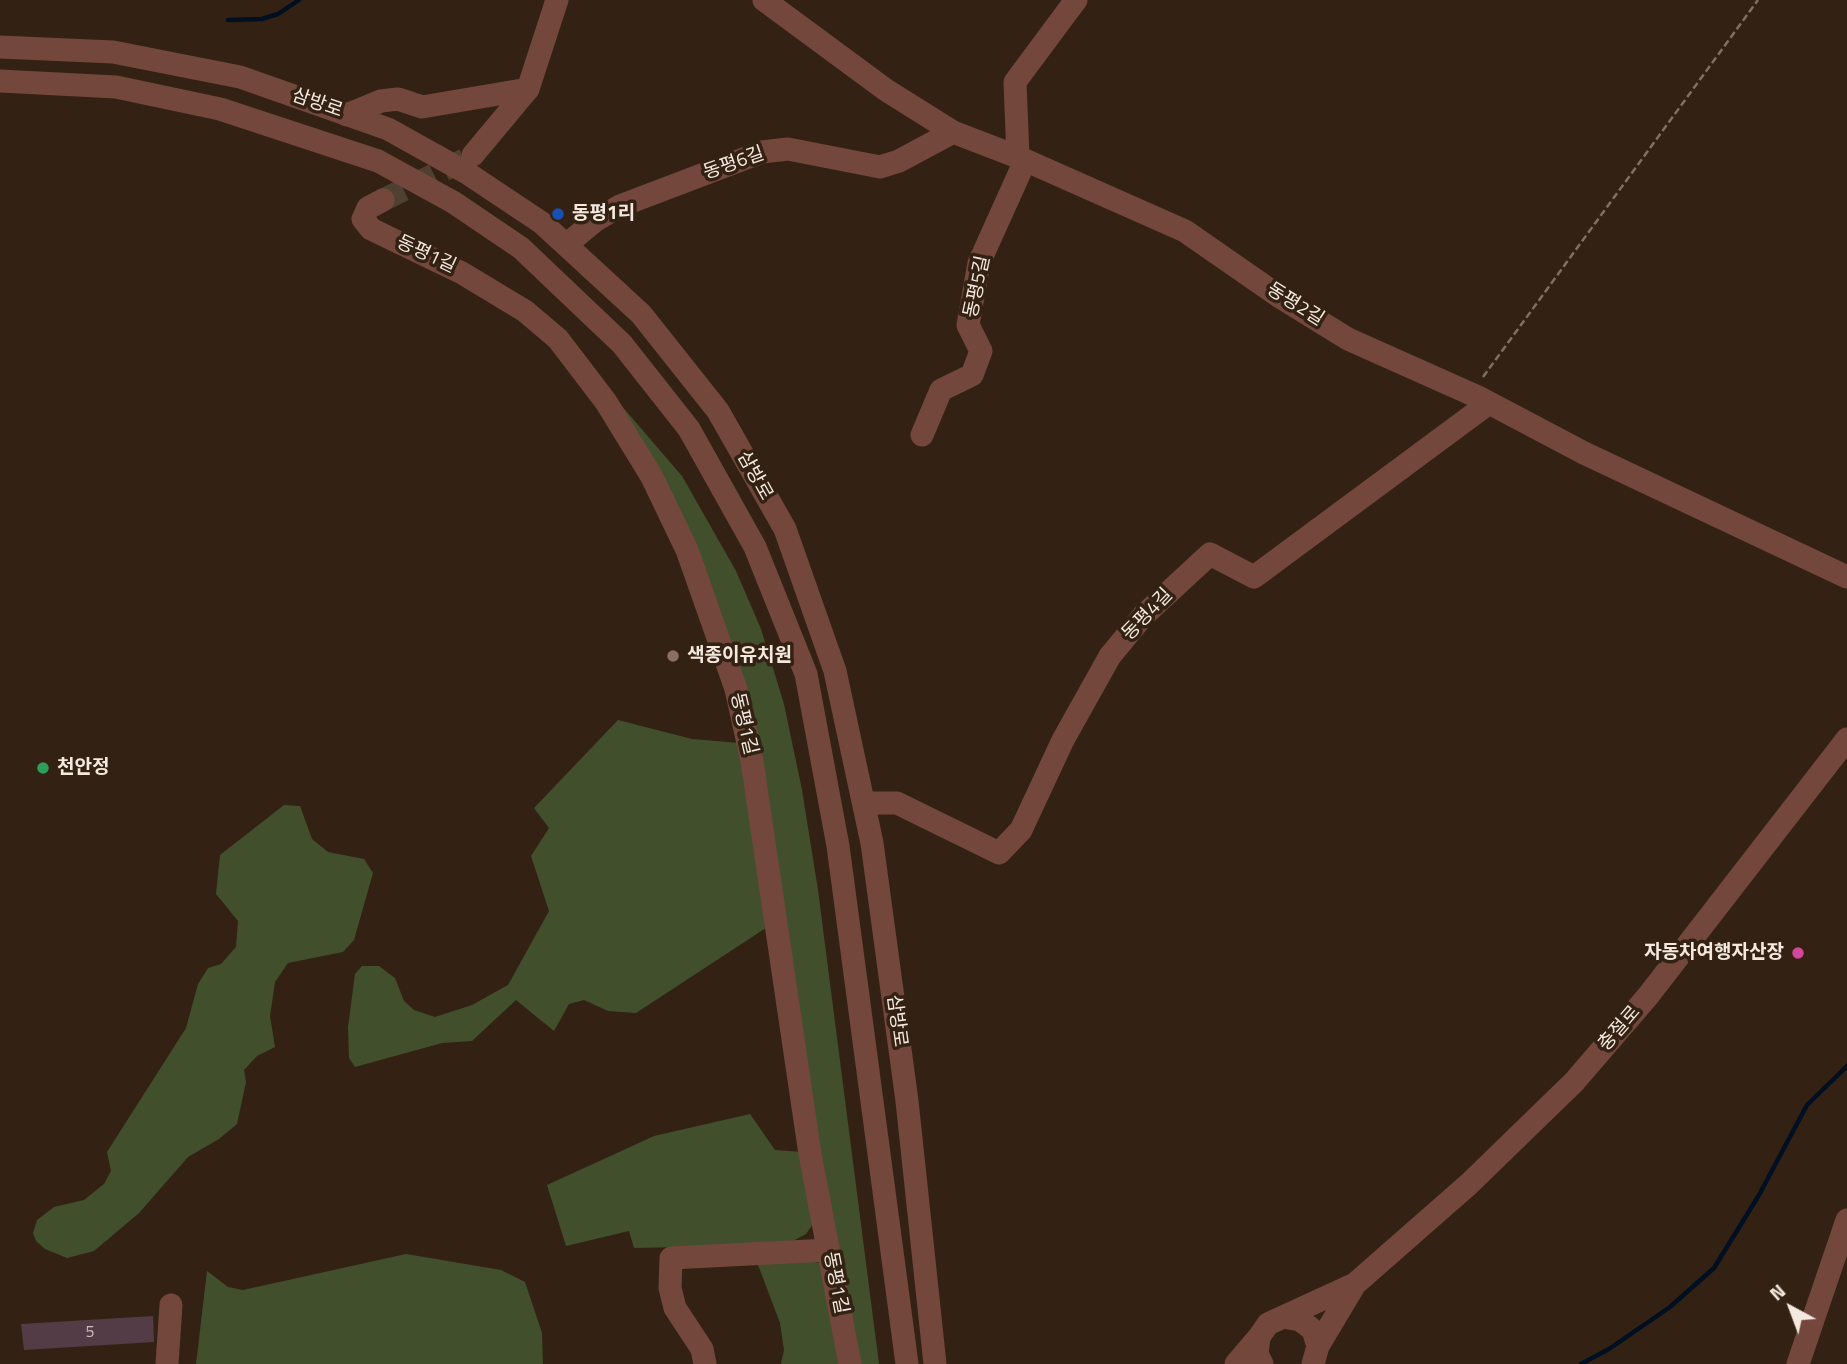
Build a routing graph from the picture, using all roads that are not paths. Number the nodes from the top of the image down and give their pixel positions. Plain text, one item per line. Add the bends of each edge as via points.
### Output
1 (557, 0) edge
2 (764, 0) edge
3 (1076, 0) edge
4 (0, 47) edge
5 (0, 81) edge
6 (528, 89) junction
7 (347, 115) junction
8 (953, 132) junction
9 (473, 155) tunnel mouth
10 (1022, 159) junction
11 (383, 200) tunnel mouth
12 (566, 245) junction
13 (1480, 398) junction
14 (922, 435) dead end
15 (1847, 577) edge
16 (1847, 739) edge
17 (864, 803) junction
18 (1847, 1220) edge
19 (828, 1250) junction
20 (1355, 1284) junction
21 (171, 1305) dead end
22 (1283, 1317) junction
23 (1259, 1337) junction
24 (1316, 1358) edge
25 (167, 1364) edge
26 (705, 1364) edge
27 (850, 1364) edge
28 (907, 1364) edge
29 (935, 1364) edge
30 (1236, 1364) edge
31 (1262, 1364) edge
32 (1798, 1364) edge

1 - 6 street
2 - 8 street, 동평2길 via 886,90
3 - 10 street via 1015,82
4 - 7 street, 삼방로 via 113,52 240,77
5 - 28 street, 삼방로 via 116,87 206,106 378,161 453,202 521,248 622,344 689,429 755,547 806,674 838,846
6 - 7 street via 422,107 390,100
6 - 9 street
7 - 12 street, 삼방로 via 388,129 467,173 542,223
8 - 10 street, 동평2길
8 - 12 street, 동평6길 via 880,167 788,149 762,152 620,206
10 - 13 street, 동평2길 via 1185,231 1348,339
10 - 14 street, 동평5길 via 979,263 968,325 981,351 972,375 941,390
11 - 19 street, 동평1길 via 368,208 363,219 371,229 462,273 524,311 558,339 606,402 687,550 736,689 752,761
12 - 17 street, 삼방로 via 641,314 718,411 785,529 835,671
13 - 15 street, 동평2길 via 1584,453
13 - 17 street, 동평4길 via 1254,577 1210,554 1152,607 1110,656 1063,740 1021,830 999,853 897,803
16 - 20 street, 충절로 via 1648,996 1574,1082 1469,1184
17 - 29 street, 삼방로 via 907,1101
18 - 32 street
19 - 26 street via 671,1258 670,1287 676,1308 702,1349
19 - 27 street, 동평1길
20 - 22 street, 충절로
20 - 24 street, 충절로
21 - 25 street
22 - 23 street, 충절로 via 1268,1324
22 - 24 street via 1307,1324
23 - 30 street
23 - 31 street via 1257,1354

